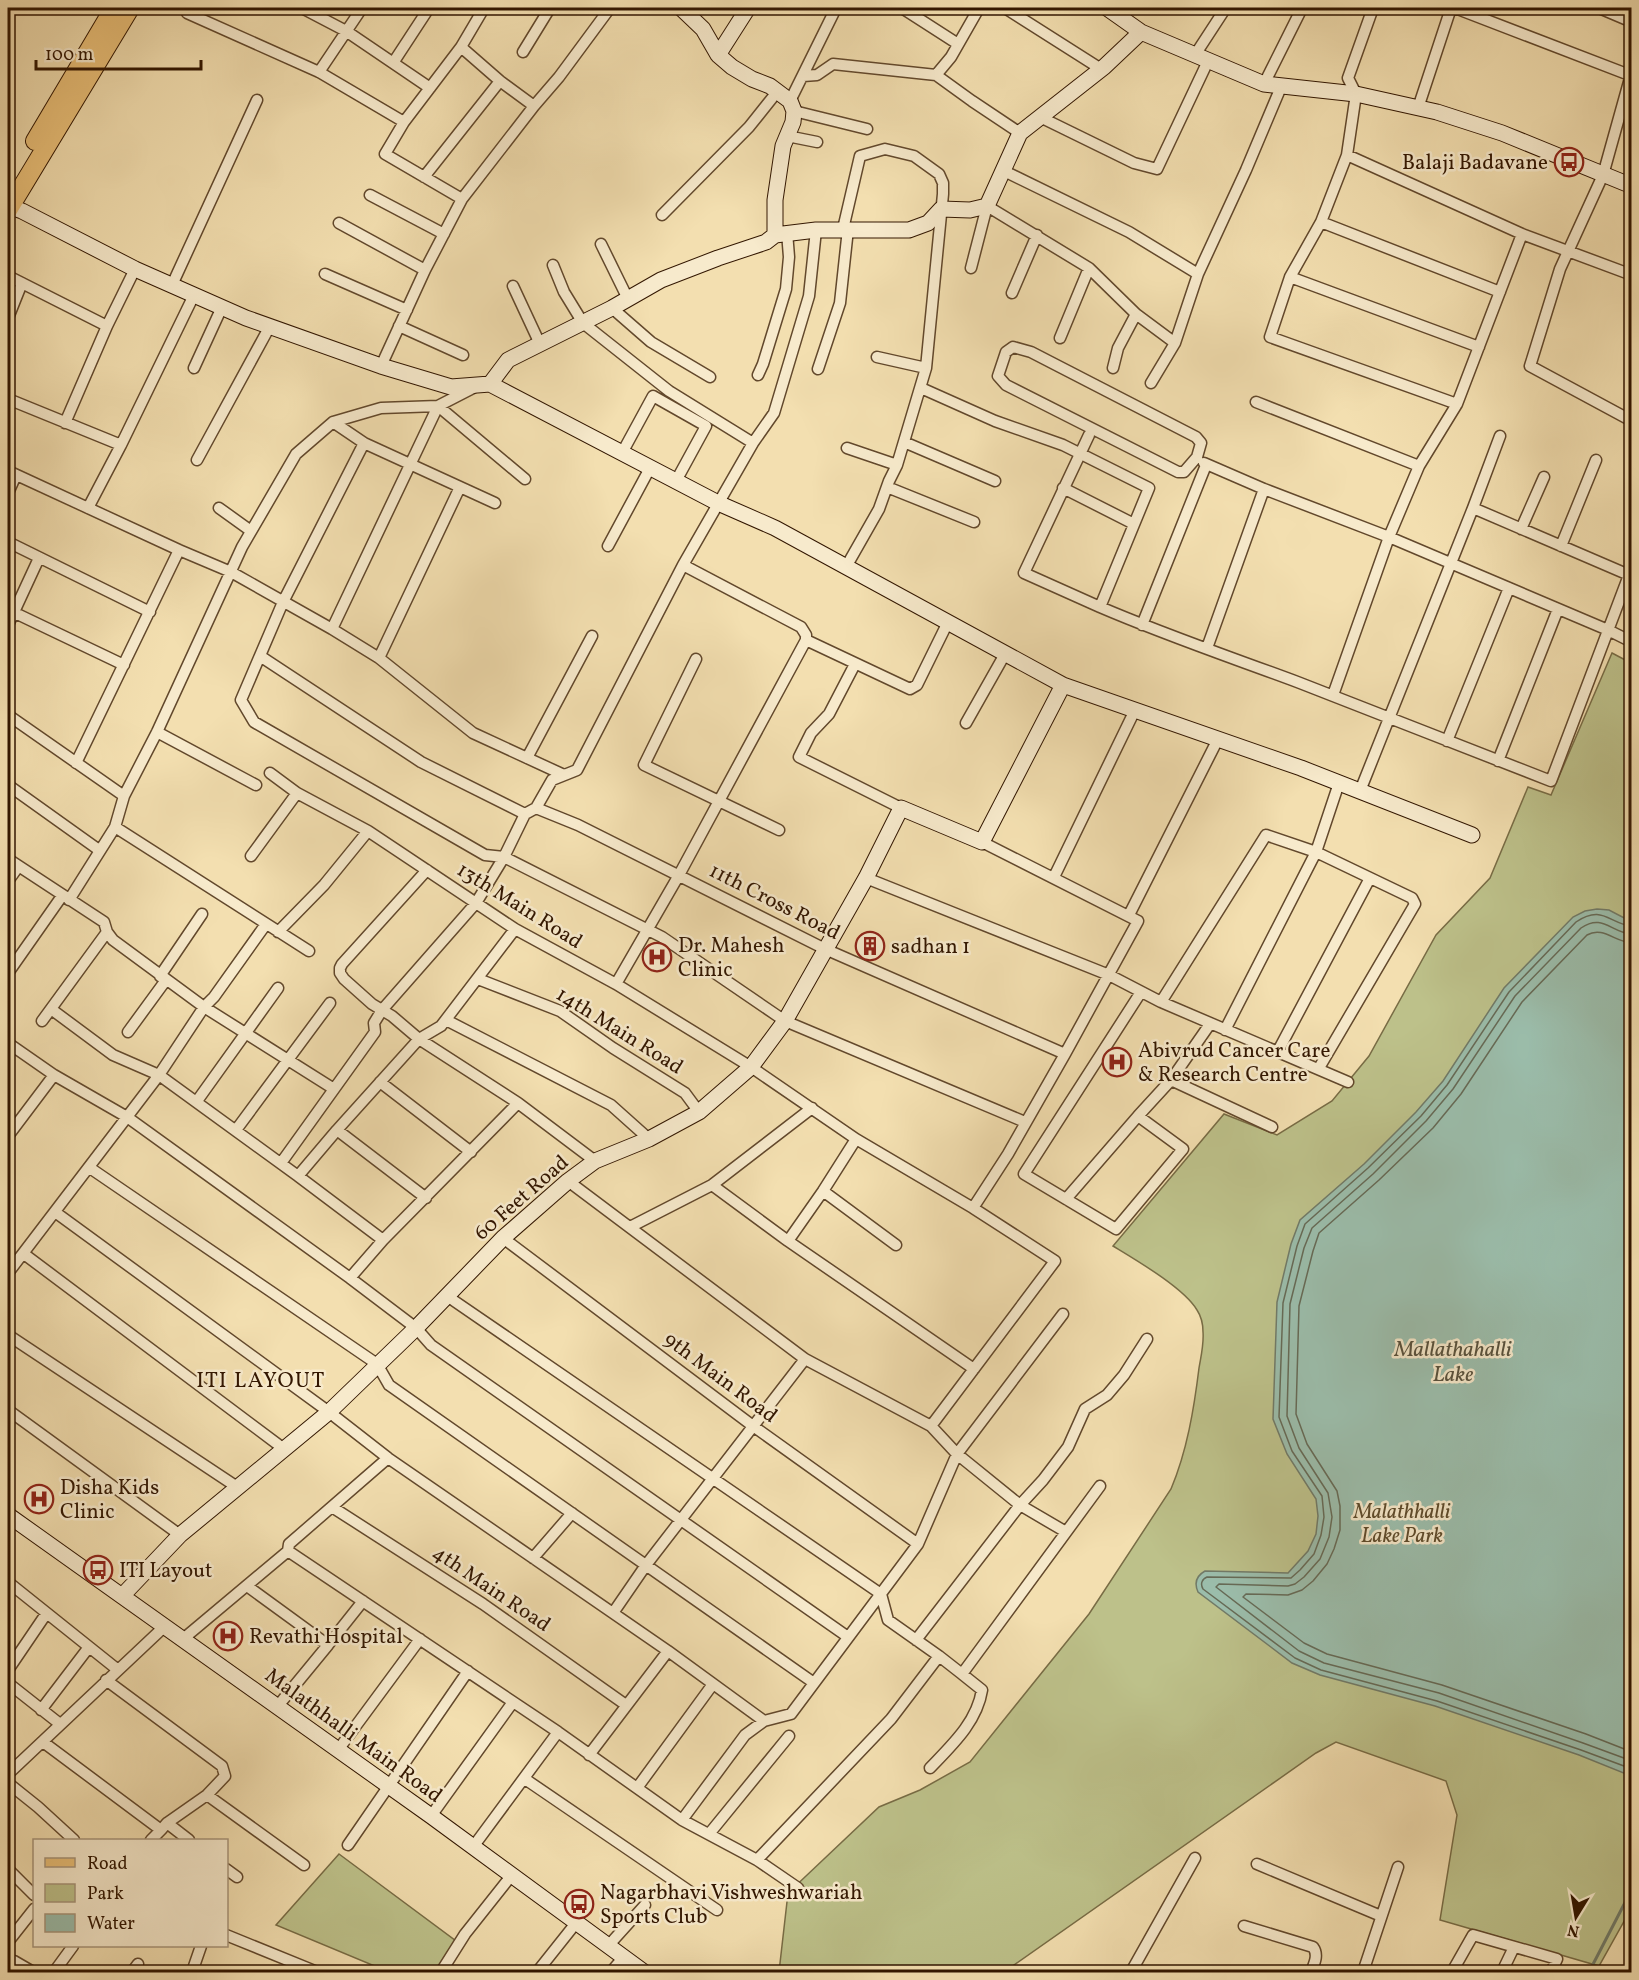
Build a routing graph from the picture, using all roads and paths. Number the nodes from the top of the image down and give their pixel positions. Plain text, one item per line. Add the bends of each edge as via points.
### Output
1 (114, 8) edge
2 (130, 8) edge
3 (302, 8) edge
4 (362, 8) edge
5 (429, 8) edge
6 (484, 8) edge
7 (550, 8) edge
8 (610, 8) edge
9 (681, 8) edge
10 (748, 8) edge
11 (837, 8) edge
12 (902, 8) edge
13 (979, 8) edge
14 (1005, 8) edge
15 (1107, 8) edge
16 (1235, 8) edge
17 (1302, 8) edge
18 (1373, 8) edge
19 (1453, 8) edge
20 (1599, 8) edge
21 (187, 13) dead end
22 (1632, 22) edge
23 (346, 32) junction
24 (1141, 32) junction
25 (958, 44) junction
26 (460, 47) junction
27 (523, 52) dead end
28 (718, 55) junction
29 (1202, 58) junction
30 (393, 63) junction
31 (1101, 69) junction
32 (319, 72) junction
33 (1631, 74) edge
34 (936, 75) junction
35 (803, 76) junction
36 (500, 81) junction
37 (1264, 84) junction
38 (1281, 87) junction
39 (430, 88) junction
40 (777, 92) junction
41 (1356, 94) junction
42 (257, 100) dead end
43 (534, 106) junction
44 (792, 106) junction
45 (1418, 108) junction
46 (1040, 117) junction
47 (404, 122) junction
48 (867, 129) dead end
49 (1020, 133) junction
50 (787, 136) junction
51 (818, 142) dead end
52 (1347, 155) junction
53 (1002, 170) junction
54 (1603, 175) junction
55 (424, 177) junction
56 (1632, 186) edge
57 (370, 195) dead end
58 (462, 200) junction
59 (11, 201) edge
60 (987, 206) junction
61 (941, 209) junction
62 (662, 214) dead end
63 (1321, 222) junction
64 (339, 223) dead end
65 (845, 229) junction
66 (816, 230) junction
67 (444, 234) junction
68 (781, 234) junction
69 (1522, 234) junction
70 (1037, 235) junction
71 (601, 244) dead end
72 (1569, 251) junction
73 (553, 265) dead end
74 (971, 268) dead end
75 (1089, 268) junction
76 (135, 269) junction
77 (425, 270) junction
78 (325, 274) dead end
79 (1198, 274) junction
80 (1632, 275) edge
81 (8, 276) edge
82 (1290, 277) junction
83 (22, 283) junction
84 (172, 285) junction
85 (513, 286) dead end
86 (1500, 292) junction
87 (1012, 293) dead end
88 (194, 296) junction
89 (628, 299) junction
90 (222, 307) junction
91 (612, 308) junction
92 (407, 309) junction
93 (1136, 314) junction
94 (8, 318) edge
95 (583, 323) junction
96 (107, 326) junction
97 (270, 326) junction
98 (399, 326) junction
99 (1059, 338) dead end
100 (1175, 343) junction
101 (540, 344) junction
102 (1479, 347) junction
103 (463, 355) dead end
104 (877, 357) dead end
105 (381, 366) junction
106 (194, 368) dead end
107 (926, 368) junction
108 (1113, 368) dead end
109 (818, 369) dead end
110 (758, 375) dead end
111 (710, 377) dead end
112 (1151, 383) dead end
113 (484, 385) junction
114 (921, 388) junction
115 (8, 399) edge
116 (1256, 402) dead end
117 (1457, 404) junction
118 (438, 406) junction
119 (1632, 421) edge
120 (333, 422) junction
121 (65, 423) junction
122 (1089, 435) dead end
123 (1500, 436) dead end
124 (904, 442) junction
125 (364, 443) junction
126 (753, 443) junction
127 (122, 445) junction
128 (848, 448) dead end
129 (622, 453) junction
130 (1082, 454) junction
131 (197, 460) dead end
132 (1596, 460) dead end
133 (1202, 461) junction
134 (410, 464) junction
135 (897, 465) junction
136 (1419, 466) junction
137 (650, 468) junction
138 (12, 473) edge
139 (1544, 477) dead end
140 (525, 478) dead end
141 (676, 481) junction
142 (995, 481) dead end
143 (460, 487) junction
144 (887, 487) junction
145 (1063, 488) junction
146 (1264, 489) junction
147 (8, 494) edge
148 (495, 503) dead end
149 (718, 503) junction
150 (88, 508) junction
151 (219, 508) dead end
152 (1473, 508) junction
153 (974, 522) dead end
154 (1134, 524) junction
155 (1521, 529) junction
156 (251, 531) junction
157 (1389, 537) junction
158 (8, 542) edge
159 (608, 546) dead end
160 (1561, 546) junction
161 (179, 550) junction
162 (39, 558) junction
163 (1451, 563) junction
164 (683, 565) junction
165 (846, 567) junction
166 (231, 572) junction
167 (1630, 575) edge
168 (1509, 588) junction
169 (283, 602) junction
170 (1100, 607) junction
171 (1558, 609) junction
172 (13, 612) junction
173 (150, 612) junction
174 (948, 622) junction
175 (8, 625) edge
176 (1142, 626) junction
177 (332, 629) junction
178 (1608, 630) junction
179 (592, 636) dead end
180 (806, 640) junction
181 (1632, 642) edge
182 (1207, 648) junction
183 (1005, 654) junction
184 (260, 656) junction
185 (379, 658) junction
186 (696, 659) dead end
187 (855, 663) junction
188 (124, 665) junction
189 (1063, 685) junction
190 (1333, 695) junction
191 (1136, 710) junction
192 (8, 715) edge
193 (1390, 717) junction
194 (966, 723) dead end
195 (158, 732) junction
196 (1218, 740) junction
197 (1447, 741) junction
198 (527, 758) junction
199 (1498, 761) junction
200 (76, 763) junction
201 (270, 772) dead end
202 (564, 775) junction
203 (1339, 783) junction
204 (8, 785) edge
205 (256, 785) dead end
206 (1360, 791) junction
207 (297, 793) junction
208 (124, 796) junction
209 (718, 802) junction
210 (536, 808) junction
211 (901, 808) junction
212 (525, 814) junction
213 (115, 827) junction
214 (779, 830) dead end
215 (368, 831) junction
216 (1472, 836) dead end
217 (982, 842) junction
218 (99, 850) junction
219 (1316, 852) junction
220 (251, 856) dead end
221 (504, 857) junction
222 (8, 859) edge
223 (18, 867) junction
224 (427, 870) junction
225 (680, 875) junction
226 (1054, 877) junction
227 (866, 878) junction
228 (1370, 878) junction
229 (8, 881) edge
230 (66, 898) junction
231 (477, 903) junction
232 (202, 914) dead end
233 (1129, 915) junction
234 (266, 924) junction
235 (647, 928) junction
236 (515, 930) junction
237 (107, 932) junction
238 (278, 932) junction
239 (825, 949) junction
240 (309, 951) dead end
241 (8, 973) edge
242 (1109, 975) junction
243 (163, 978) junction
244 (478, 979) junction
245 (616, 984) junction
246 (278, 988) dead end
247 (1141, 992) junction
248 (1161, 1002) junction
249 (330, 1003) dead end
250 (204, 1007) junction
251 (51, 1009) junction
252 (382, 1010) junction
253 (446, 1020) junction
254 (42, 1021) dead end
255 (785, 1021) junction
256 (1210, 1023) junction
257 (1226, 1030) junction
258 (128, 1032) dead end
259 (246, 1033) junction
260 (419, 1039) junction
261 (8, 1043) edge
262 (1278, 1051) junction
263 (1065, 1054) junction
264 (290, 1059) junction
265 (751, 1067) junction
266 (1319, 1068) junction
267 (54, 1075) junction
268 (159, 1075) junction
269 (1171, 1080) junction
270 (380, 1082) junction
271 (1348, 1082) dead end
272 (334, 1089) junction
273 (197, 1101) junction
274 (518, 1103) junction
275 (812, 1108) junction
276 (699, 1112) junction
277 (1138, 1116) junction
278 (127, 1117) junction
279 (1026, 1122) junction
280 (1272, 1126) dead end
281 (236, 1130) junction
282 (337, 1130) junction
283 (8, 1136) edge
284 (856, 1139) junction
285 (649, 1140) junction
286 (471, 1152) junction
287 (596, 1161) junction
288 (281, 1163) junction
289 (90, 1167) junction
290 (298, 1176) junction
291 (568, 1181) junction
292 (712, 1185) junction
293 (823, 1191) junction
294 (426, 1198) junction
295 (1066, 1199) junction
296 (973, 1208) junction
297 (55, 1212) junction
298 (630, 1227) junction
299 (503, 1238) junction
300 (383, 1240) junction
301 (788, 1241) junction
302 (896, 1245) dead end
303 (24, 1254) junction
304 (8, 1273) edge
305 (350, 1278) junction
306 (447, 1296) junction
307 (1063, 1314) dead end
308 (416, 1328) junction
309 (8, 1335) edge
310 (1148, 1339) dead end
311 (805, 1359) junction
312 (377, 1364) junction
313 (974, 1369) junction
314 (8, 1410) edge
315 (329, 1412) junction
316 (753, 1426) junction
317 (931, 1426) junction
318 (284, 1449) junction
319 (957, 1454) junction
320 (388, 1458) junction
321 (713, 1478) junction
322 (1100, 1486) dead end
323 (237, 1487) junction
324 (1020, 1505) junction
325 (332, 1507) junction
326 (572, 1513) junction
327 (8, 1515) edge
328 (681, 1519) junction
329 (1066, 1532) junction
330 (180, 1535) junction
331 (918, 1544) junction
332 (288, 1551) junction
333 (533, 1558) junction
334 (646, 1565) junction
335 (8, 1582) edge
336 (247, 1586) junction
337 (881, 1594) junction
338 (122, 1596) junction
339 (363, 1601) junction
340 (613, 1613) junction
341 (46, 1614) junction
342 (165, 1626) junction
343 (848, 1637) junction
344 (183, 1639) junction
345 (420, 1639) junction
346 (916, 1640) junction
347 (328, 1645) junction
348 (89, 1647) junction
349 (668, 1651) junction
350 (939, 1656) junction
351 (8, 1670) edge
352 (118, 1670) junction
353 (468, 1671) junction
354 (962, 1674) junction
355 (106, 1680) junction
356 (8, 1683) edge
357 (814, 1683) junction
358 (713, 1684) junction
359 (513, 1702) junction
360 (626, 1705) junction
361 (277, 1707) junction
362 (41, 1710) junction
363 (764, 1721) junction
364 (60, 1724) junction
365 (558, 1732) junction
366 (789, 1736) dead end
367 (43, 1742) junction
368 (338, 1750) junction
369 (589, 1755) junction
370 (930, 1768) dead end
371 (8, 1774) edge
372 (525, 1779) junction
373 (8, 1783) edge
374 (388, 1786) junction
375 (637, 1788) junction
376 (207, 1795) junction
377 (432, 1816) junction
378 (682, 1820) junction
379 (164, 1826) junction
380 (709, 1834) junction
381 (73, 1839) edge
382 (152, 1839) edge
383 (187, 1839) edge
384 (348, 1845) dead end
385 (473, 1847) junction
386 (1195, 1858) dead end
387 (757, 1860) junction
388 (1257, 1864) dead end
389 (304, 1865) dead end
390 (1398, 1867) dead end
391 (8, 1869) edge
392 (228, 1870) edge
393 (511, 1876) junction
394 (237, 1877) dead end
395 (798, 1888) dead end
396 (33, 1894) edge
397 (645, 1905) dead end
398 (33, 1910) edge
399 (717, 1910) dead end
400 (1381, 1916) junction
401 (576, 1923) junction
402 (1244, 1926) dead end
403 (228, 1936) edge
404 (8, 1942) edge
405 (608, 1946) junction
406 (72, 1947) edge
407 (201, 1947) edge
408 (1514, 1947) junction
409 (623, 1958) junction
410 (10, 1962) edge
411 (33, 1972) edge
412 (54, 1972) edge
413 (192, 1972) edge
414 (317, 1972) edge
415 (441, 1972) edge
416 (537, 1972) edge
417 (611, 1972) edge
418 (644, 1972) edge
419 (1131, 1972) edge
420 (1311, 1972) edge
421 (1363, 1972) edge
422 (1452, 1972) edge
423 (1502, 1972) edge
424 (1551, 1972) edge

1 - 59 main road
2 - 59 main road
3 - 23 street
4 - 23 street
5 - 30 street
6 - 26 street
7 - 27 street
8 - 43 street
9 - 28 street via 703,29
10 - 28 street
11 - 35 street
12 - 25 street
13 - 25 street
14 - 31 street
15 - 24 street
16 - 29 street via 1225,9
17 - 37 street
18 - 41 street via 1348,78
19 - 33 street
19 - 45 street
20 - 22 street
21 - 32 street
23 - 30 street
23 - 32 street
24 - 29 street
24 - 31 street
25 - 34 street
26 - 36 street
26 - 39 street
28 - 40 street
29 - 37 street
29 - 46 street via 1157,170 1134,163
30 - 39 street
31 - 46 street
32 - 47 street
33 - 54 street
34 - 35 street via 833,64 817,75
34 - 49 street
35 - 44 street
36 - 43 street
36 - 55 street
37 - 38 street
38 - 41 street
38 - 79 street
39 - 47 street
40 - 44 street
40 - 62 street via 749,127
41 - 45 street
41 - 52 street
42 - 84 street
43 - 58 street
44 - 48 street
44 - 50 street via 793,122
45 - 54 street via 1502,134
46 - 49 street
47 - 55 street via 385,154
49 - 53 street
50 - 51 street
50 - 68 street via 775,200
52 - 63 street
52 - 69 street
53 - 60 street
53 - 79 street via 1129,232
54 - 56 street
54 - 72 street
55 - 58 street
57 - 67 street
58 - 67 street
59 - 76 street
60 - 61 street
60 - 70 street
60 - 74 street
61 - 65 street via 928,223 909,230
61 - 65 street via 943,183 939,174 914,156 885,149 860,156
61 - 107 street
63 - 82 street
63 - 86 street
64 - 77 street
65 - 66 street
65 - 109 street via 840,303
66 - 68 street
66 - 126 street via 809,296 774,413
67 - 77 street
68 - 89 street via 661,280
68 - 110 street via 789,257 786,289
69 - 72 street
69 - 86 street
70 - 75 street
70 - 87 street
71 - 89 street
72 - 80 street
72 - 119 street via 1530,366
73 - 95 street
75 - 93 street
75 - 99 street
76 - 84 street
76 - 96 street
77 - 92 street
78 - 92 street
79 - 100 street
81 - 83 street
82 - 102 street
82 - 117 street via 1270,337
83 - 94 street
83 - 96 street
84 - 88 street
85 - 101 street
86 - 102 street
88 - 90 street
88 - 127 street
89 - 91 street
90 - 97 street
90 - 106 street
91 - 95 street
91 - 111 street via 651,342
92 - 98 street
93 - 100 street
93 - 108 street via 1118,348
95 - 101 street
95 - 126 street via 669,391
96 - 121 street
97 - 105 street
97 - 131 street
98 - 103 street
98 - 105 street
100 - 112 street
101 - 113 street via 508,360
102 - 117 street
104 - 107 street
105 - 113 street via 451,387
107 - 114 street
113 - 118 street
113 - 129 street
114 - 124 street
114 - 130 street
115 - 121 street
116 - 136 street
117 - 136 street
118 - 120 street via 381,408
118 - 134 street
118 - 140 street
120 - 125 street
120 - 156 street via 296,454
121 - 127 street
122 - 130 street
123 - 152 street
124 - 135 street
124 - 142 street
125 - 134 street
125 - 169 street
126 - 149 street
127 - 150 street
128 - 135 street
129 - 137 street
129 - 141 street via 652,396 706,426
130 - 145 street
130 - 154 street via 1149,488
132 - 160 street
133 - 133 street via 1178,472 1005,385 998,376 1006,352 1013,346 1031,352 1196,437 1201,443
133 - 146 street
133 - 176 street
134 - 143 street
134 - 177 street
135 - 144 street
136 - 157 street
137 - 141 street
137 - 159 street
138 - 147 street
138 - 150 street
139 - 155 street
141 - 149 street
143 - 148 street
143 - 185 street
144 - 153 street
144 - 165 street
145 - 154 street
145 - 170 street via 1024,573
146 - 157 street
146 - 182 street
149 - 164 street
149 - 165 street via 775,528
150 - 161 street
151 - 156 street
152 - 155 street
152 - 163 street
154 - 170 street
155 - 160 street
156 - 166 street
157 - 163 street
157 - 190 street
158 - 162 street
160 - 167 street
161 - 166 street
161 - 173 street
162 - 172 street
162 - 173 street
163 - 168 street
163 - 193 street
164 - 180 street via 801,627
164 - 202 street via 577,770
165 - 174 street
166 - 169 street
166 - 195 street
167 - 178 street
168 - 171 street
168 - 197 street
169 - 177 street
169 - 184 street
170 - 176 street
171 - 178 street
171 - 199 street
172 - 175 street
172 - 188 street
173 - 188 street
174 - 183 street
174 - 187 street via 914,688
176 - 182 street
177 - 185 street
178 - 181 street
178 - 199 street via 1551,781
179 - 198 street
180 - 187 street
180 - 209 street
182 - 190 street
183 - 189 street
183 - 194 street
184 - 212 street via 421,762
184 - 221 street via 241,700 254,722 485,855
185 - 198 street via 473,733
186 - 209 street via 644,765
187 - 211 street via 829,714 811,733 799,757
188 - 200 street
189 - 191 street
189 - 217 street
190 - 193 street
191 - 196 street
191 - 226 street
192 - 200 street
193 - 197 street
193 - 206 street
195 - 205 street
195 - 208 street
196 - 203 street
196 - 233 street
197 - 199 street
198 - 202 street
200 - 208 street
201 - 207 street, 13th Main Road
202 - 210 street via 552,780
203 - 206 street
203 - 219 street
204 - 218 street
206 - 216 street
207 - 215 street, 13th Main Road
207 - 220 street
208 - 213 street
209 - 214 street
209 - 225 street
210 - 212 street
210 - 225 street, 11th Cross Road
211 - 217 street
211 - 227 street, 60 Feet Road
212 - 221 street
213 - 218 street
213 - 234 street
215 - 224 street, 13th Main Road
215 - 238 street via 324,885
217 - 226 street
218 - 230 street
219 - 228 street
219 - 248 street via 1266,835
219 - 257 street
221 - 231 street
221 - 235 street
222 - 223 street
223 - 229 street
223 - 230 street
224 - 231 street, 13th Main Road
224 - 252 street via 340,968 344,979
225 - 235 street
225 - 239 street, 11th Cross Road
226 - 233 street
227 - 239 street, 60 Feet Road
227 - 242 street
228 - 262 street
228 - 266 street via 1412,898 1415,904
230 - 237 street via 104,922
230 - 241 street
231 - 236 street, 13th Main Road
231 - 252 street
232 - 243 street
233 - 242 street via 1138,921
234 - 238 street
234 - 250 street
235 - 245 street
235 - 255 street
236 - 244 street
236 - 245 street, 13th Main Road
237 - 243 street
237 - 251 street
238 - 240 street
239 - 255 street, 60 Feet Road
239 - 263 street, 11th Cross Road
242 - 247 street
242 - 263 street
243 - 250 street
243 - 258 street
244 - 253 street
244 - 276 street, 14th Main Road via 560,1011 685,1093
245 - 265 street, 13th Main Road
246 - 259 street
247 - 248 street
247 - 295 street via 1024,1174
248 - 256 street
249 - 264 street
250 - 259 street
250 - 268 street
251 - 254 street
251 - 268 street via 113,1055
252 - 260 street
252 - 272 street via 374,1023 375,1032
253 - 260 street
253 - 285 street via 611,1105
255 - 265 street, 60 Feet Road
255 - 279 street
256 - 257 street
256 - 269 street
257 - 262 street
259 - 264 street
259 - 273 street
260 - 270 street
260 - 274 street
261 - 267 street
262 - 266 street
263 - 279 street
264 - 272 street
264 - 281 street
265 - 275 street, 13th Main Road
265 - 276 street, 60 Feet Road
266 - 271 street
267 - 278 street
267 - 283 street
268 - 273 street
268 - 278 street
269 - 277 street
269 - 280 street
270 - 282 street
270 - 286 street
272 - 288 street
273 - 281 street
274 - 286 street
274 - 287 street
275 - 284 street, 13th Main Road
275 - 292 street
276 - 285 street, 60 Feet Road
277 - 295 street
277 - 295 street via 1184,1149 1116,1229
278 - 289 street
278 - 305 street
279 - 296 street
281 - 288 street
282 - 290 street
282 - 294 street
284 - 293 street
284 - 296 street, 13th Main Road
285 - 287 street, 60 Feet Road
286 - 294 street
287 - 291 street, 60 Feet Road
288 - 290 street
289 - 297 street
289 - 312 street
290 - 300 street
291 - 298 street
291 - 299 street, 60 Feet Road
292 - 298 street
292 - 301 street
293 - 301 street
293 - 302 street
294 - 300 street
296 - 313 street, 13th Main Road via 1055,1261
297 - 303 street
297 - 315 street
298 - 311 street
299 - 306 street, 60 Feet Road
299 - 316 street, 9th Main Road
300 - 305 street
301 - 313 street
303 - 304 street
303 - 318 street
305 - 308 street
306 - 308 street, 60 Feet Road
306 - 321 street
307 - 319 street
308 - 312 street, 60 Feet Road
308 - 328 street via 431,1345
309 - 323 street
310 - 324 street via 1107,1395 1085,1409 1068,1447
311 - 316 street
311 - 317 street
312 - 315 street, 60 Feet Road
312 - 326 street via 389,1384
313 - 317 street
314 - 330 street
315 - 318 street, 60 Feet Road
315 - 320 street
316 - 321 street
316 - 331 street, 9th Main Road
317 - 319 street
318 - 323 street, 60 Feet Road
319 - 324 street
319 - 331 street
320 - 325 street
320 - 333 street
321 - 328 street
321 - 337 street
322 - 329 street
323 - 330 street, 60 Feet Road
324 - 329 street
324 - 346 street
325 - 332 street via 289,1544
325 - 360 street, 4th Main Road via 483,1604
326 - 333 street
326 - 334 street
327 - 338 street, Malathhalli Main Road
328 - 334 street
328 - 343 street
329 - 354 street
330 - 338 street, 60 Feet Road
331 - 337 street
332 - 336 street
332 - 339 street
333 - 340 street
334 - 340 street
334 - 357 street
335 - 341 street
336 - 344 street
336 - 347 street
337 - 343 street
337 - 346 street via 888,1620
338 - 342 street, Malathhalli Main Road
339 - 345 street
339 - 347 street
340 - 349 street
341 - 348 street
341 - 351 street
342 - 344 street, Malathhalli Main Road
342 - 352 street
343 - 357 street
344 - 361 street, Malathhalli Main Road
345 - 353 street
345 - 368 street
346 - 350 street
347 - 361 street
348 - 352 street
348 - 362 street
349 - 358 street
349 - 360 street
350 - 354 street
350 - 387 street via 891,1719
352 - 355 street
353 - 359 street
353 - 374 street
354 - 370 street via 982,1690 979,1706 959,1738
355 - 364 street
355 - 376 street via 222,1766 225,1776
356 - 362 street
357 - 363 street via 791,1714
358 - 363 street
358 - 375 street
359 - 365 street
359 - 377 street
360 - 369 street
361 - 368 street, Malathhalli Main Road
362 - 364 street
363 - 378 street via 745,1735
364 - 367 street
365 - 369 street
365 - 372 street
366 - 380 street
367 - 371 street
367 - 379 street
368 - 374 street, Malathhalli Main Road
369 - 375 street
372 - 385 street
372 - 399 street
373 - 381 street
374 - 377 street, Malathhalli Main Road
374 - 384 street
375 - 378 street
376 - 379 street
376 - 389 street
377 - 385 street, Malathhalli Main Road
378 - 380 street
379 - 382 street
379 - 383 street
380 - 387 street
385 - 393 street, Malathhalli Main Road
386 - 419 street
387 - 395 street
388 - 400 street
390 - 400 street
391 - 396 street
392 - 394 street
393 - 401 street, Malathhalli Main Road
393 - 415 street
397 - 405 street
398 - 404 street
400 - 421 street
401 - 405 street, Malathhalli Main Road
401 - 416 street
402 - 420 street via 1313,1947 1316,1957
403 - 414 street
405 - 409 street, Malathhalli Main Road
406 - 412 street
407 - 413 street
408 - 422 street via 1473,1935
408 - 423 street
408 - 424 street via 1557,1959
409 - 417 street
409 - 418 street, Malathhalli Main Road
410 - 411 street

